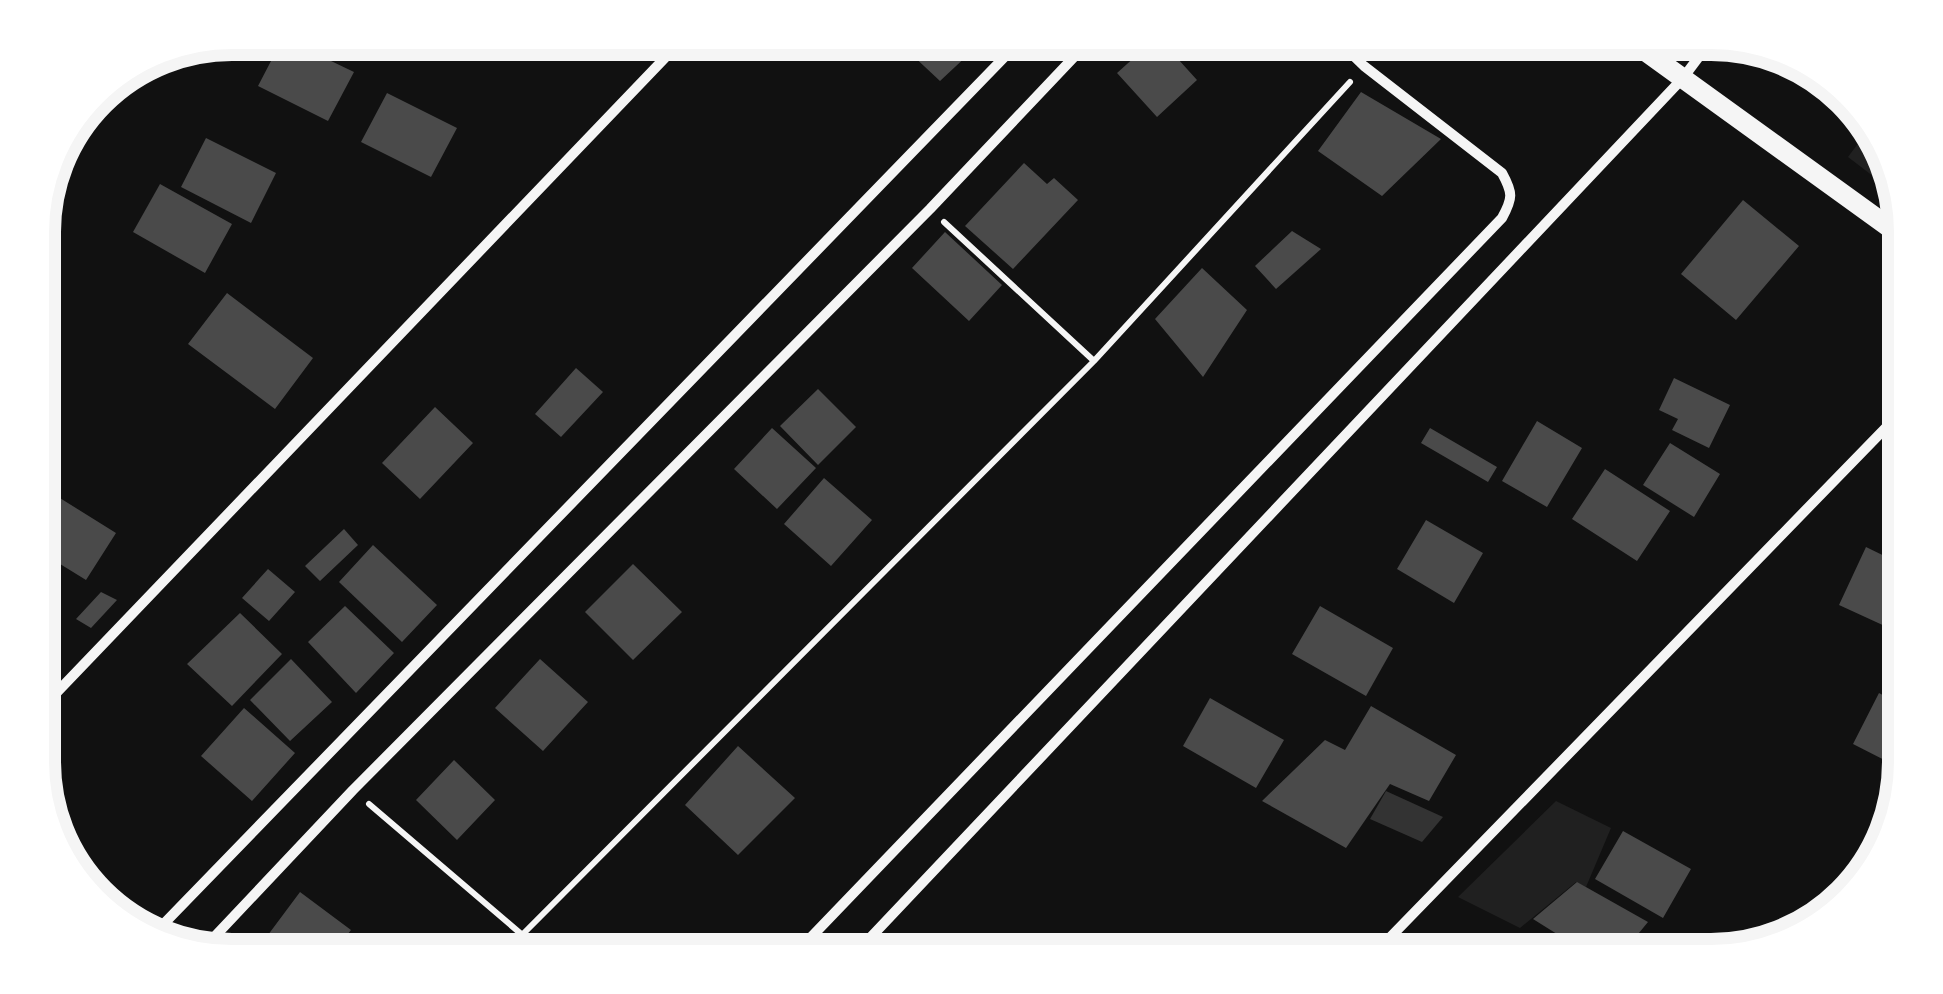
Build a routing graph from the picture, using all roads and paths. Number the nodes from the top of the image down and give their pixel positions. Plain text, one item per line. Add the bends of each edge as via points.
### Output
1 (668, 55) edge
2 (1007, 55) edge
3 (1076, 55) edge
4 (1353, 55) edge
5 (1651, 55) edge
6 (1700, 55) edge
7 (1364, 66) junction
8 (1683, 78) junction
9 (930, 209) junction
10 (1887, 218) edge
11 (1094, 361) junction
12 (1888, 424) edge
13 (55, 694) edge
14 (353, 790) junction
15 (163, 925) edge
16 (521, 936) junction
17 (213, 938) edge
18 (518, 939) edge
19 (525, 939) edge
20 (809, 939) edge
21 (868, 939) edge
22 (1389, 939) edge

1 - 13 street
2 - 15 street
3 - 9 street
4 - 7 street
5 - 8 main road
6 - 8 street
7 - 11 path
7 - 20 street via 1502,173 1511,202 1502,218
8 - 10 main road
8 - 21 street
9 - 11 path
9 - 14 street
11 - 16 path
12 - 22 street
14 - 16 path
14 - 17 street
16 - 18 path
16 - 19 path

